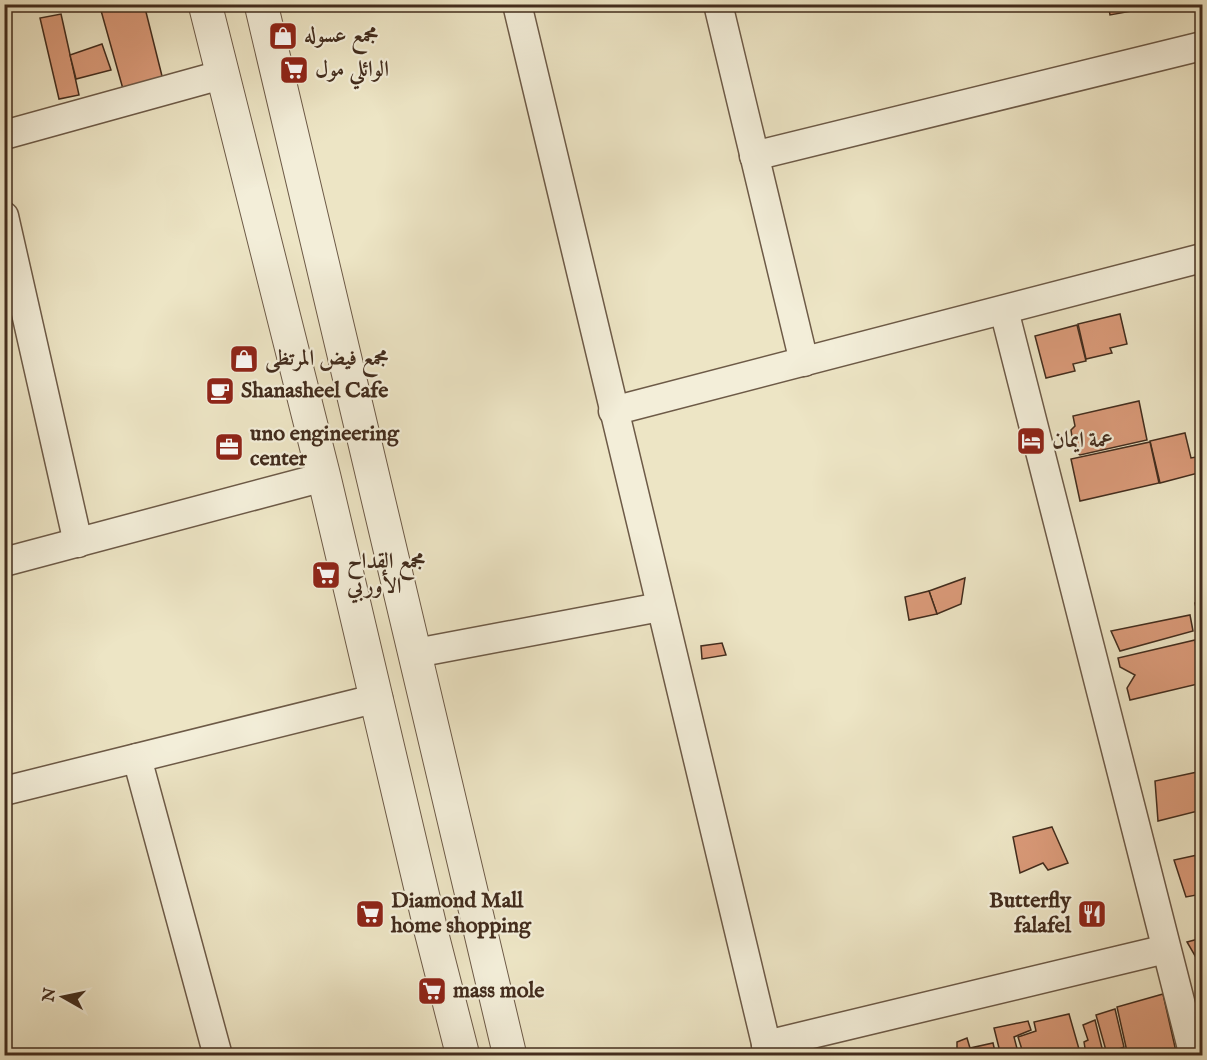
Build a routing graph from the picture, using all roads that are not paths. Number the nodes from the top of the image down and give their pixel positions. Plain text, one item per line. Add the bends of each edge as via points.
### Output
1 (205, 4) edge
2 (261, 4) edge
3 (517, 4) edge
4 (718, 4) edge
5 (1203, 46) edge
6 (221, 75) junction
7 (4, 135) edge
8 (754, 156) junction
9 (4, 216) edge
10 (1203, 258) edge
11 (1004, 310) junction
12 (804, 362) junction
13 (613, 411) junction
14 (324, 477) junction
15 (78, 543) junction
16 (4, 562) edge
17 (660, 607) junction
18 (416, 653) junction
19 (378, 698) junction
20 (137, 758) junction
21 (4, 791) edge
22 (477, 921) junction
23 (431, 931) junction
24 (1166, 949) junction
25 (768, 1050) edge
26 (218, 1056) edge
27 (463, 1056) edge
28 (510, 1056) edge
29 (1194, 1056) edge

1 - 6 street
2 - 18 street
3 - 13 street
4 - 8 street
5 - 8 street
6 - 7 street
6 - 14 street
8 - 12 street
9 - 15 street
10 - 11 street
11 - 12 street
11 - 24 street
12 - 13 street
13 - 17 street
14 - 15 street
14 - 19 street
15 - 16 street
17 - 18 street
17 - 25 street
18 - 22 street
19 - 20 street
19 - 23 street
20 - 21 street
20 - 26 street
22 - 23 street
22 - 28 street
23 - 27 street
24 - 25 street
24 - 29 street

